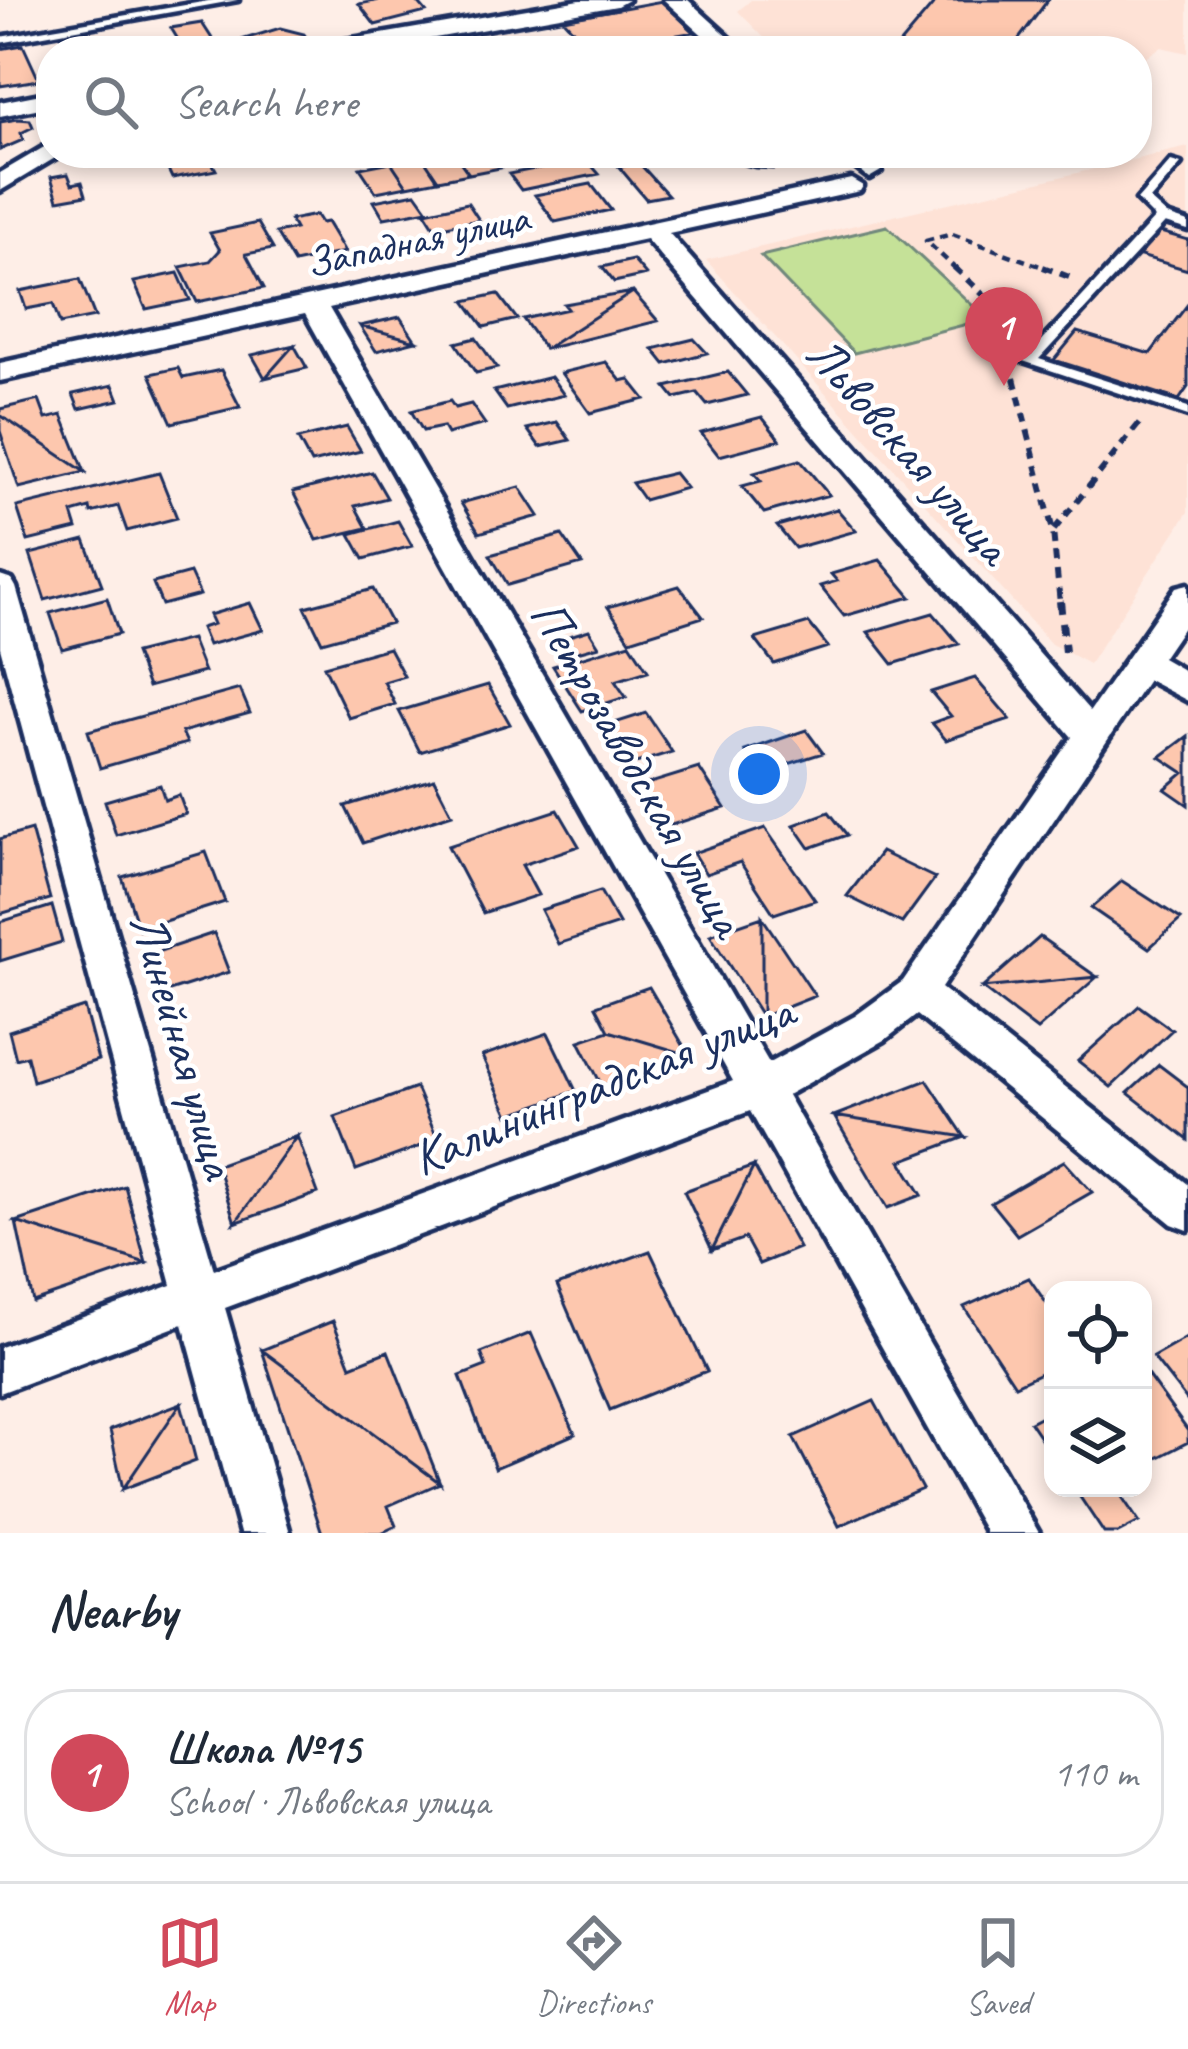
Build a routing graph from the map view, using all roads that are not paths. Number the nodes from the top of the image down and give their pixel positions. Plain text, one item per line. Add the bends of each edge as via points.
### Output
1 (233, 0) edge
2 (616, 0) edge
3 (675, 0) edge
4 (409, 36) edge
5 (716, 36) edge
6 (0, 40) edge
7 (36, 102) edge
8 (0, 109) edge
9 (36, 160) edge
10 (1174, 164) dead end
11 (855, 168) edge
12 (0, 184) edge
13 (1162, 218) junction
14 (1188, 226) edge
15 (652, 230) junction
16 (313, 304) junction
17 (0, 372) edge
18 (1188, 412) edge
19 (0, 587) edge
20 (1188, 595) edge
21 (1144, 662) junction
22 (1188, 689) edge
23 (1091, 735) junction
24 (917, 992) junction
25 (760, 1089) junction
26 (1188, 1210) edge
27 (199, 1296) junction
28 (0, 1370) edge
29 (265, 1533) edge
30 (1014, 1533) edge

1 - 6 lane
2 - 4 street
3 - 5 street
7 - 8 street
9 - 12 street
10 - 13 lane via 1143,200
11 - 15 street, Западная улица via 860,179
13 - 14 lane
13 - 18 lane via 1030,361
15 - 16 street, Западная улица
15 - 23 street, Львовская улица
16 - 17 street, Западная улица
16 - 25 street, Петрозаводская улица
19 - 27 street, Линейная улица
20 - 21 street, Калининградская улица
21 - 22 street
21 - 23 street, Калининградская улица
23 - 24 street, Калининградская улица
24 - 25 street, Калининградская улица
24 - 26 street
25 - 27 street, Калининградская улица
25 - 30 street, Петрозаводская улица
27 - 28 street, Калининградская улица
27 - 29 street, Линейная улица

